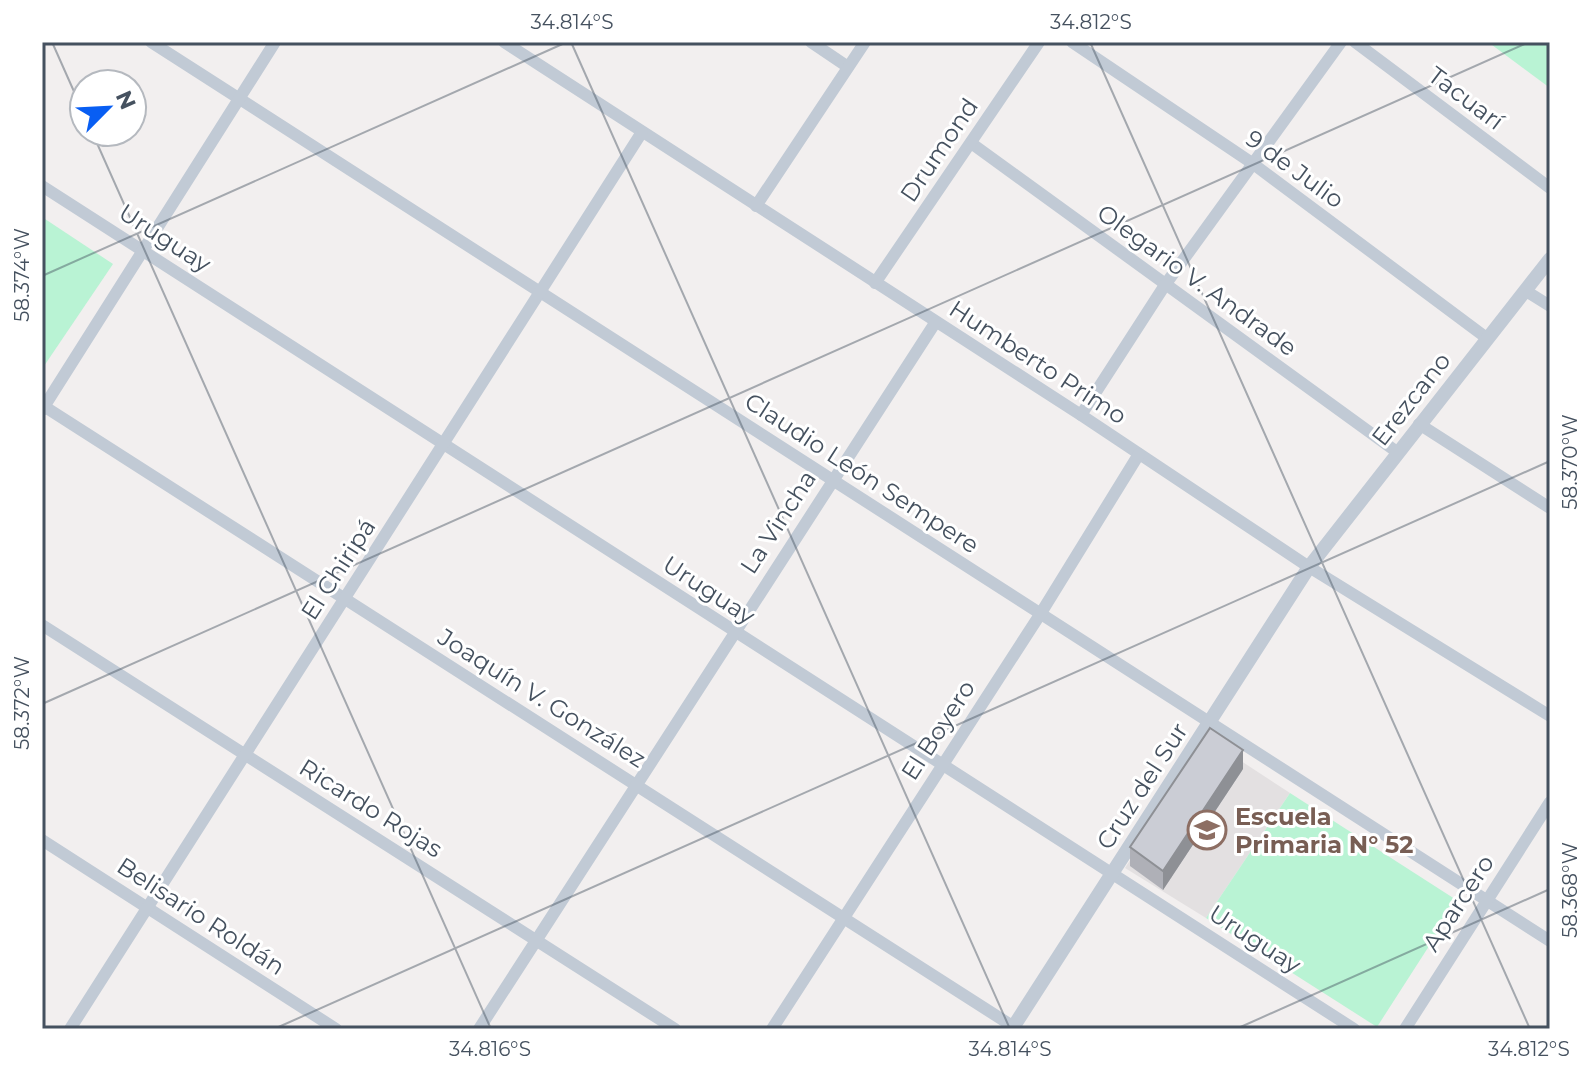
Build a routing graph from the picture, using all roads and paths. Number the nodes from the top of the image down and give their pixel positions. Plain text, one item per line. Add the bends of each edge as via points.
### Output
1 (151, 42) edge
2 (275, 42) edge
3 (504, 42) edge
4 (811, 42) edge
5 (865, 42) edge
6 (1039, 42) edge
7 (1072, 42) edge
8 (1341, 42) edge
9 (1355, 42) edge
10 (848, 67) junction
11 (239, 99) junction
12 (642, 132) junction
13 (971, 143) junction
14 (1252, 163) junction
15 (42, 186) edge
16 (1550, 188) edge
17 (756, 206) junction
18 (142, 250) junction
19 (1550, 259) edge
20 (875, 283) junction
21 (1165, 285) junction
22 (1526, 291) junction
23 (540, 292) junction
24 (1550, 306) edge
25 (935, 323) junction
26 (1488, 339) junction
27 (43, 407) edge
28 (1081, 415) junction
29 (1419, 424) junction
30 (442, 445) junction
31 (1397, 452) junction
32 (1139, 454) junction
33 (832, 479) junction
34 (1550, 508) edge
35 (1309, 567) junction
36 (345, 599) junction
37 (1041, 613) junction
38 (42, 625) edge
39 (734, 632) junction
40 (1550, 716) edge
41 (1210, 722) junction
42 (245, 753) junction
43 (941, 766) junction
44 (637, 785) junction
45 (1550, 802) edge
46 (42, 840) edge
47 (1112, 874) junction
48 (1486, 900) junction
49 (149, 908) junction
50 (842, 918) junction
51 (536, 939) junction
52 (1550, 941) edge
53 (1014, 1028) edge
54 (70, 1029) edge
55 (336, 1029) edge
56 (479, 1029) edge
57 (675, 1029) edge
58 (772, 1029) edge
59 (1354, 1029) edge
60 (1405, 1029) edge

1 - 11 street, Claudio León Sempere
2 - 11 street
3 - 12 street, Humberto Primo
4 - 10 street
5 - 10 street
6 - 13 street, Drumond
7 - 14 street, 9 de Julio
8 - 14 street
9 - 16 street, Tacuarí
10 - 17 street
11 - 18 street
11 - 23 street, Claudio León Sempere
12 - 17 street, Humberto Primo
12 - 23 street, El Chiripá
13 - 20 street, Drumond
13 - 21 street, Olegario V. Andrade
14 - 21 street
14 - 26 street, 9 de Julio
15 - 18 street, Uruguay
17 - 20 street, Humberto Primo
18 - 27 street
18 - 30 street, Uruguay
19 - 22 street, Erezcano
20 - 25 street, Humberto Primo
21 - 28 street
21 - 31 street, Olegario V. Andrade
22 - 24 street
22 - 26 street, Erezcano
23 - 30 street, El Chiripá
23 - 33 street, Claudio León Sempere
25 - 28 street, Humberto Primo
25 - 33 street, La Vincha
26 - 29 street, Erezcano
27 - 36 street, Joaquín V. González
28 - 32 street, Humberto Primo
29 - 31 street, Erezcano
29 - 34 street
30 - 36 street, El Chiripá
30 - 39 street, Uruguay
31 - 35 street, Erezcano
32 - 35 street, Humberto Primo
32 - 37 street, El Boyero
33 - 37 street, Claudio León Sempere
33 - 39 street, La Vincha
35 - 40 street, Humberto Primo
35 - 41 street, Cruz del Sur
36 - 42 street, El Chiripá
36 - 44 street, Joaquín V. González
37 - 41 street, Claudio León Sempere
37 - 43 street, El Boyero
38 - 42 street, Ricardo Rojas
39 - 43 street, Uruguay
39 - 44 street, La Vincha
41 - 47 street, Cruz del Sur
41 - 48 street, Claudio León Sempere
42 - 49 street, El Chiripá
42 - 51 street, Ricardo Rojas
43 - 47 street, Uruguay
43 - 50 street, El Boyero
44 - 50 street, Joaquín V. González
44 - 51 street, La Vincha
45 - 48 street, Aparcero
46 - 49 street, Belisario Roldán
47 - 53 street, Cruz del Sur
47 - 59 street, Uruguay
48 - 52 street, Claudio León Sempere
48 - 60 street, Aparcero
49 - 54 street, El Chiripá
49 - 55 street, Belisario Roldán
50 - 53 street, Joaquín V. González
50 - 58 street, El Boyero
51 - 56 street, La Vincha
51 - 57 street, Ricardo Rojas

